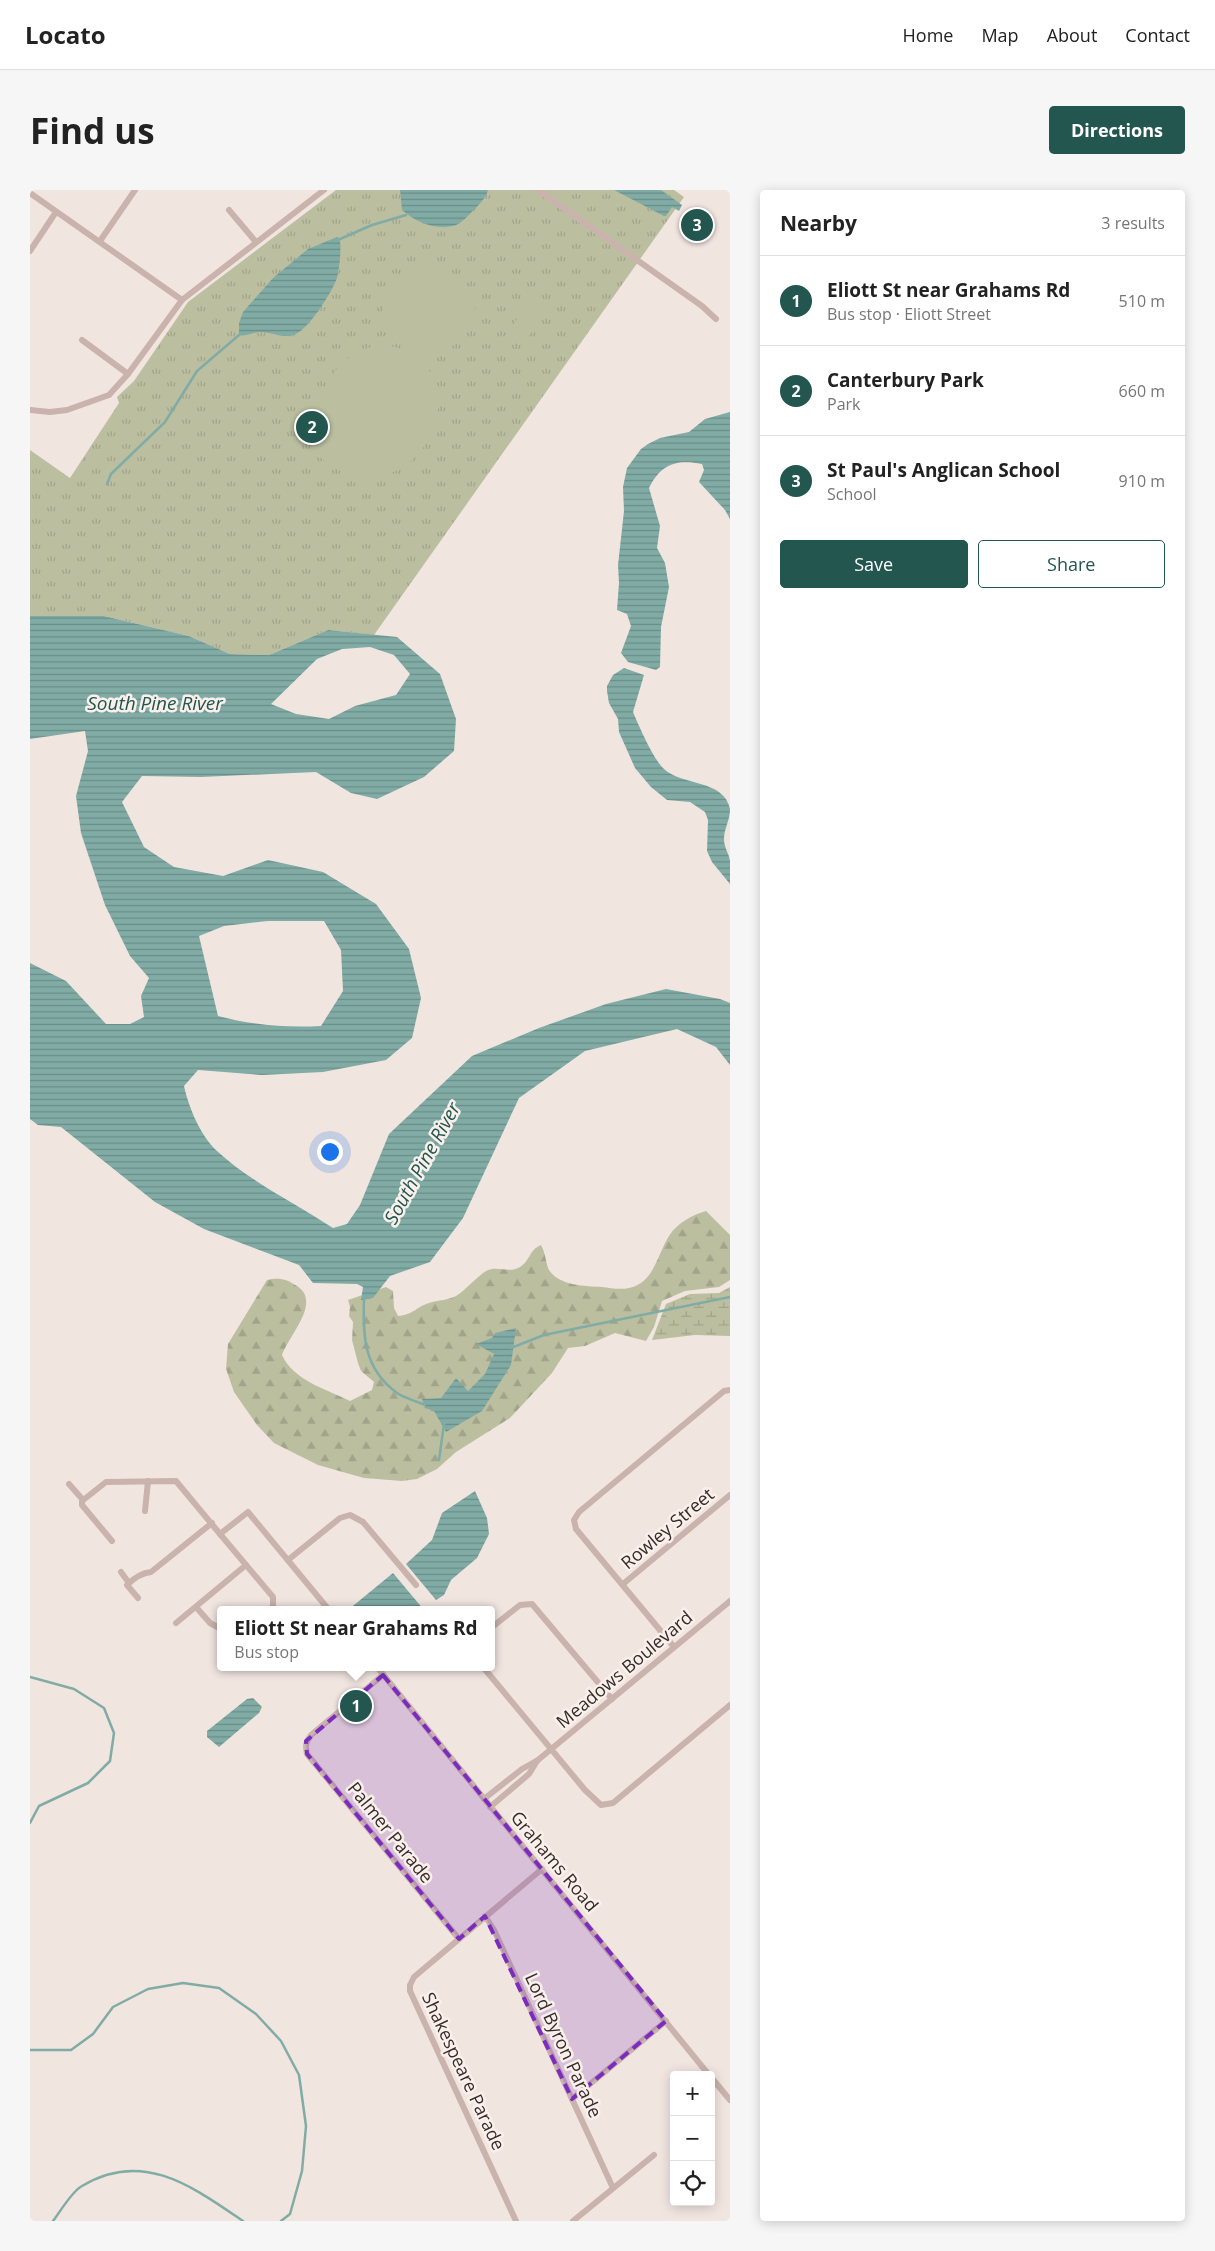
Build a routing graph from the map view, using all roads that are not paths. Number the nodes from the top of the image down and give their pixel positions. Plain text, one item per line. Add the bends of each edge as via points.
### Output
1 (135, 190) edge
2 (324, 190) edge
3 (538, 190) edge
4 (35, 193) edge
5 (228, 210) dead end
6 (56, 212) junction
7 (100, 241) junction
8 (256, 242) junction
9 (30, 251) edge
10 (182, 300) junction
11 (716, 320) dead end
12 (82, 340) dead end
13 (128, 374) junction
14 (30, 410) edge
15 (730, 1390) edge
16 (148, 1481) junction
17 (69, 1484) dead end
18 (730, 1495) edge
19 (83, 1500) junction
20 (145, 1511) dead end
21 (212, 1523) junction
22 (220, 1534) junction
23 (112, 1541) dead end
24 (288, 1560) junction
25 (246, 1565) junction
26 (121, 1572) dead end
27 (129, 1582) junction
28 (623, 1584) junction
29 (416, 1585) dead end
30 (138, 1598) dead end
31 (730, 1601) edge
32 (273, 1606) edge
33 (326, 1606) edge
34 (196, 1607) junction
35 (176, 1623) dead end
36 (495, 1625) edge
37 (217, 1627) edge
38 (674, 1647) junction
39 (380, 1671) edge
40 (486, 1671) edge
41 (383, 1675) junction
42 (612, 1699) junction
43 (730, 1706) edge
44 (551, 1749) junction
45 (538, 1760) junction
46 (484, 1799) junction
47 (490, 1807) junction
48 (542, 1869) junction
49 (485, 1916) junction
50 (459, 1939) junction
51 (666, 2021) junction
52 (706, 2071) edge
53 (715, 2081) edge
54 (729, 2095) edge
55 (572, 2099) junction
56 (654, 2155) dead end
57 (613, 2188) junction
58 (516, 2221) edge
59 (573, 2221) edge

1 - 7 street
2 - 8 street
3 - 11 street via 630,254
4 - 6 street
5 - 8 street
6 - 7 street
6 - 9 street
7 - 10 street
8 - 10 street
10 - 13 street
12 - 13 street
13 - 14 street via 109,395 84,406 50,412
15 - 28 street via 719,1395 575,1516 576,1529
16 - 19 street via 106,1482
16 - 20 street
16 - 21 street via 176,1482
17 - 19 street
18 - 28 street, Rowley Street
19 - 23 street via 82,1505
21 - 22 street
21 - 27 street via 152,1572 143,1572
22 - 24 street via 248,1512
22 - 25 street
24 - 29 street via 340,1518 350,1515 363,1522
24 - 33 street
25 - 32 street via 273,1597
25 - 34 street
26 - 27 street
27 - 30 street via 129,1589
28 - 38 street
31 - 38 street, Meadows Boulevard
34 - 35 street
34 - 37 street
36 - 42 street via 520,1604 532,1604
38 - 42 street, Meadows Boulevard
39 - 41 street, Grahams Road
40 - 44 street
41 - 46 street, Grahams Road
41 - 50 street, Palmer Parade via 311,1735 306,1742 307,1754
42 - 44 street, Meadows Boulevard
43 - 44 street via 608,1805 596,1802
44 - 45 street, Meadows Boulevard
45 - 46 street, Meadows Boulevard
45 - 47 street, Meadows Boulevard via 529,1774
46 - 47 street, Grahams Road
47 - 48 street, Grahams Road
48 - 49 street, Shakespeare Parade
48 - 51 street, Grahams Road
49 - 50 street, Shakespeare Parade
49 - 55 street, Lord Byron Parade
50 - 58 street, Shakespeare Parade via 414,1976 410,1991
51 - 52 street, Grahams Road
51 - 55 street
53 - 54 street, Grahams Road
55 - 57 street, Lord Byron Parade
56 - 57 street
57 - 59 street

